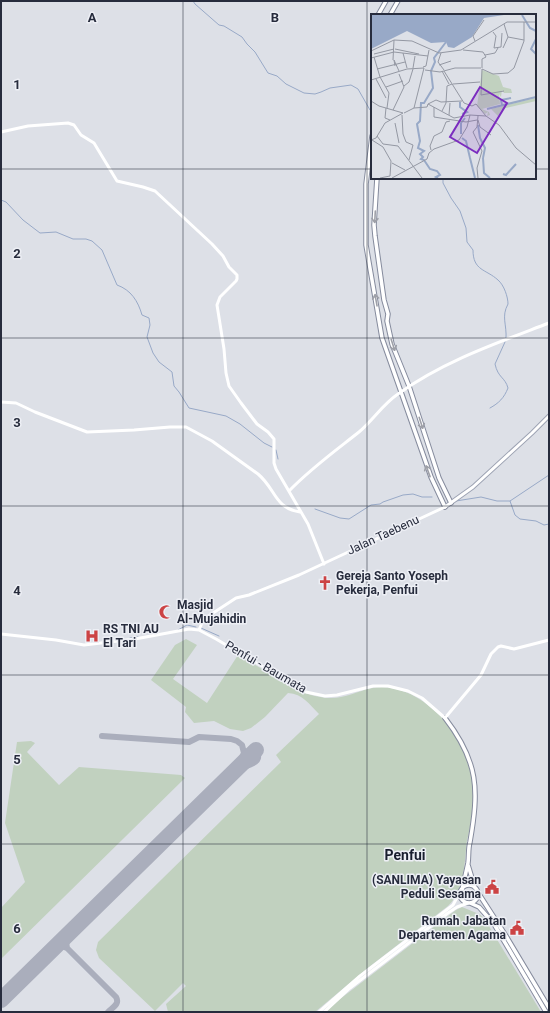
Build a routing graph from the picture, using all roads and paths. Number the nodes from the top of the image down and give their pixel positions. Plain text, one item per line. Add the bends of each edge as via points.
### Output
1 (386, 1) edge
2 (398, 1) edge
3 (379, 14) edge
4 (391, 14) edge
5 (1, 132) edge
6 (371, 144) edge
7 (377, 179) edge
8 (549, 323) edge
9 (409, 386) junction
10 (401, 391) junction
11 (1, 402) edge
12 (549, 416) edge
13 (289, 491) junction
14 (452, 502) junction
15 (445, 507) junction
16 (300, 512) junction
17 (324, 564) junction
18 (199, 628) junction
19 (1, 634) edge
20 (549, 640) edge
21 (446, 718) junction
22 (468, 862) junction
23 (476, 890) junction
24 (461, 891) junction
25 (469, 903) junction
26 (533, 986) junction
27 (549, 1008) edge
28 (321, 1012) edge
29 (546, 1012) edge

1 - 3 highway
2 - 4 highway
5 - 13 street via 33,126 68,123 74,125 81,135 96,146 117,181 155,191 222,255 238,277 220,297 217,305 228,382 251,418 274,438 274,466
10 -> 6 highway via 382,338 366,245 366,184
7 -> 9 highway via 374,225 387,321 392,344
8 - 9 street via 466,356
9 - 10 street
9 -> 14 highway via 437,472
10 - 13 street via 361,430 309,471
15 -> 10 highway via 430,477
11 - 16 street via 16,403 87,432 186,427 212,441 258,474 286,509
12 - 14 street, Jalan Taebenu via 483,478
13 - 16 street
14 - 15 street, Jalan Taebenu
15 - 17 street, Jalan Taebenu
16 - 17 street via 308,524
17 - 18 street, Jalan Taebenu via 233,600 207,618
18 - 19 street via 84,645
18 - 21 street, Penfui - Baumata via 306,692 325,696 373,686 388,686 422,698
20 - 21 street via 513,649 500,646 495,649 481,676
21 - 22 highway, Penfui - Baumata via 466,750 474,775 475,808
22 - 23 highway
22 - 24 highway, Penfui - Baumata
23 - 24 highway via 469,886
23 - 25 highway via 476,898
23 - 26 highway via 506,936
24 - 25 highway via 462,900
24 - 28 street via 453,905 360,976
25 - 26 highway via 479,907 490,920
25 - 28 street via 448,913
26 - 27 highway
26 - 29 highway

